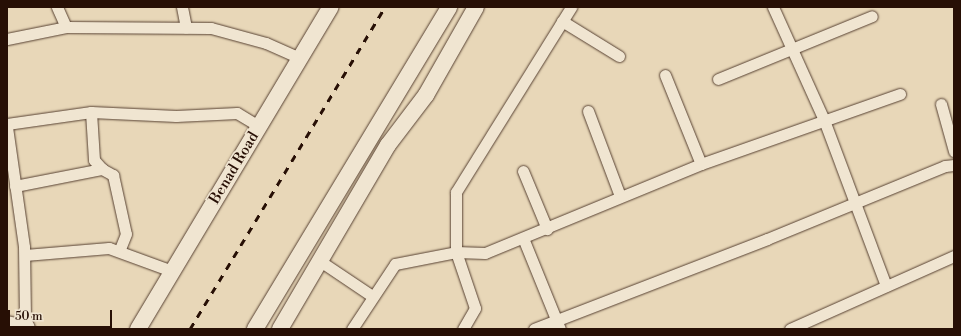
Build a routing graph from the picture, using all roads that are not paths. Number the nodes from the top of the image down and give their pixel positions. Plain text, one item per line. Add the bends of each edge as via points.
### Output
1 (57, 7) edge
2 (182, 7) edge
3 (330, 7) edge
4 (449, 7) edge
5 (476, 7) edge
6 (572, 7) edge
7 (773, 7) edge
8 (872, 16) dead end
9 (562, 21) junction
10 (66, 27) junction
11 (186, 28) junction
12 (7, 39) edge
13 (791, 48) junction
14 (619, 56) dead end
15 (300, 58) junction
16 (665, 75) dead end
17 (718, 80) dead end
18 (900, 94) dead end
19 (941, 104) dead end
20 (588, 111) dead end
21 (90, 112) junction
22 (824, 120) junction
23 (7, 124) edge
24 (259, 126) junction
25 (7, 127) edge
26 (954, 151) edge
27 (701, 164) junction
28 (954, 165) edge
29 (102, 169) junction
30 (523, 171) dead end
31 (15, 186) junction
32 (620, 196) junction
33 (853, 203) junction
34 (547, 229) junction
35 (523, 238) junction
36 (119, 251) junction
37 (456, 252) junction
38 (25, 255) junction
39 (954, 256) edge
40 (320, 262) junction
41 (172, 271) junction
42 (886, 286) junction
43 (372, 296) junction
44 (7, 321) edge
45 (559, 325) edge
46 (28, 328) edge
47 (138, 329) edge
48 (256, 329) edge
49 (280, 329) edge
50 (352, 329) edge
51 (463, 329) edge
52 (534, 329) edge
53 (790, 329) edge

1 - 10 street
2 - 11 street
3 - 15 street, Benad Road
4 - 48 street
5 - 40 street via 426,95 388,145
6 - 9 street
7 - 13 street
8 - 13 street
9 - 14 street
9 - 37 street via 456,192
10 - 11 street
10 - 12 street
11 - 15 street via 211,28 266,43
13 - 17 street
13 - 22 street
15 - 24 street, Benad Road
16 - 27 street
18 - 22 street
19 - 26 street
20 - 32 street
21 - 23 street
21 - 24 street via 176,116 237,113
21 - 29 street via 94,160
22 - 27 street
22 - 33 street
24 - 41 street, Benad Road
25 - 31 street
27 - 32 street
28 - 33 street via 945,166
29 - 31 street
29 - 36 street via 113,175 126,234
30 - 34 street
31 - 38 street
32 - 34 street
33 - 42 street
33 - 45 street
34 - 35 street
35 - 37 street via 485,253
35 - 45 street
36 - 38 street via 109,248
36 - 41 street
37 - 43 street via 396,264
37 - 51 street via 475,308
38 - 46 street via 25,318
39 - 42 street
40 - 43 street
40 - 49 street
41 - 47 street, Benad Road
42 - 53 street
43 - 50 street
44 - 46 street
45 - 52 street

